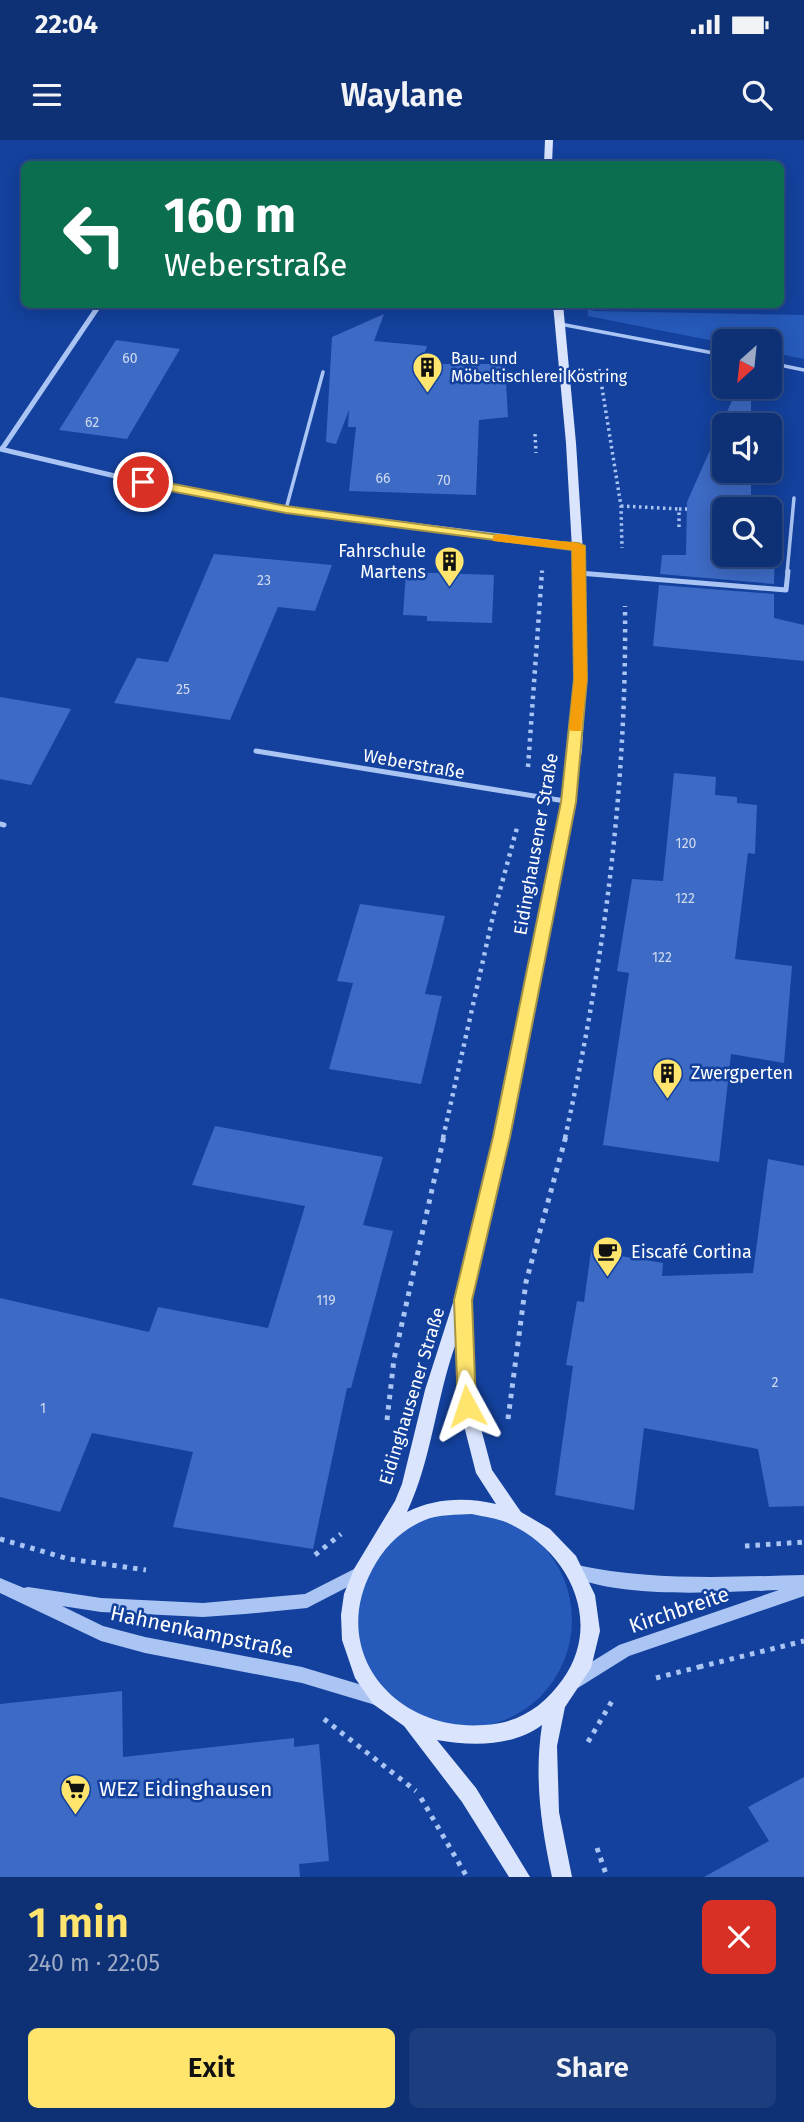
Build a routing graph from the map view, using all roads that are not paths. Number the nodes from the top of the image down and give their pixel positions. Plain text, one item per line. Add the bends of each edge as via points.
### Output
1 (549, 140) edge
2 (548, 161) edge
3 (97, 308) edge
4 (558, 308) edge
5 (560, 324) junction
6 (712, 353) edge
7 (782, 365) edge
8 (804, 370) edge
9 (323, 372) dead end
10 (1, 449) edge
11 (794, 498) dead end
12 (286, 509) junction
13 (578, 546) junction
14 (577, 573) junction
15 (256, 751) dead end
16 (568, 802) junction
17 (463, 1300) junction
18 (513, 1514) junction
19 (379, 1541) junction
20 (578, 1572) junction
21 (360, 1573) junction
22 (804, 1581) edge
23 (0, 1585) edge
24 (804, 1590) edge
25 (18, 1592) junction
26 (573, 1683) junction
27 (382, 1699) junction
28 (556, 1703) junction
29 (411, 1723) junction
30 (520, 1877) edge
31 (562, 1877) edge

1 - 2 main road
3 - 10 street
4 - 5 main road, Eidinghausener Straße
5 - 6 lane
5 - 13 main road, Eidinghausener Straße
7 - 8 lane
9 - 12 lane
10 - 12 street via 166,488
11 - 14 lane via 786,590
12 - 13 street
13 - 14 main road, Eidinghausener Straße
14 - 16 main road, Eidinghausener Straße via 580,679
15 - 16 lane, Weberstraße
16 - 17 main road, Eidinghausener Straße via 501,1137
17 - 18 main road, Eidinghausener Straße via 467,1406 484,1473
17 - 19 main road, Eidinghausener Straße via 437,1374 410,1484
18 - 19 main road, Eidinghausener Straße via 487,1508 426,1511
18 - 20 main road, Eidinghausener Straße via 554,1542
19 - 21 main road, Eidinghausener Straße
20 - 22 street, Kirchbreite via 618,1583 658,1585
20 - 26 main road, Eidinghausener Straße via 590,1618 587,1651
21 - 25 street, Hahnenkampstraße via 307,1601 224,1609 101,1605
21 - 27 main road, Eidinghausener Straße via 350,1597 351,1644 368,1683
23 - 25 street, Hahnenkampstraße
24 - 26 street, Kirchbreite via 625,1650
25 - 27 street, Hahnenkampstraße via 101,1633 302,1675
26 - 28 main road, Eidinghausener Straße
27 - 29 main road, Eidinghausener Straße
28 - 29 main road, Eidinghausener Straße via 512,1731 485,1736 440,1733
28 - 31 main road, Eidinghausener Straße via 549,1727 548,1796
29 - 30 main road, Eidinghausener Straße via 469,1795

